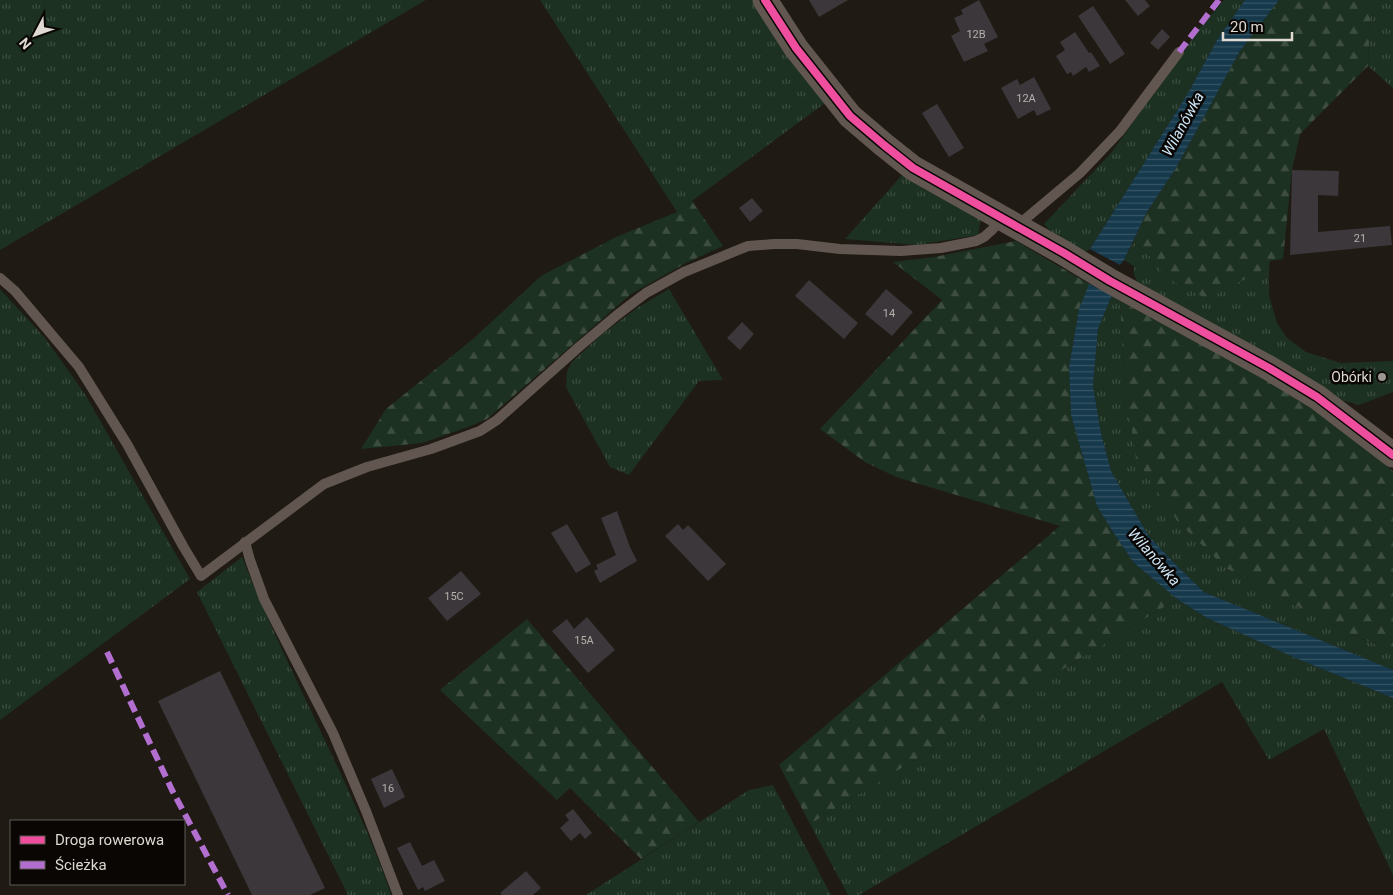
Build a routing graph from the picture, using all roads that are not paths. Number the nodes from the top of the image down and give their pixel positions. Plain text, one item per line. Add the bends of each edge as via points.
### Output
1 (765, 0) edge
2 (1179, 52) dead end
3 (1009, 223) junction
4 (0, 278) edge
5 (1393, 455) edge
6 (245, 542) junction
7 (398, 895) edge

1 - 3 street via 796,48 850,116 913,168
2 - 3 lane via 1120,131 1080,173
3 - 5 street via 1317,397
3 - 6 lane via 976,241 901,251 797,244 748,246 684,272 646,293 617,315 497,420 480,431 324,484
4 - 6 lane via 15,291 79,368 127,444 201,576
6 - 7 lane via 264,599 333,733

